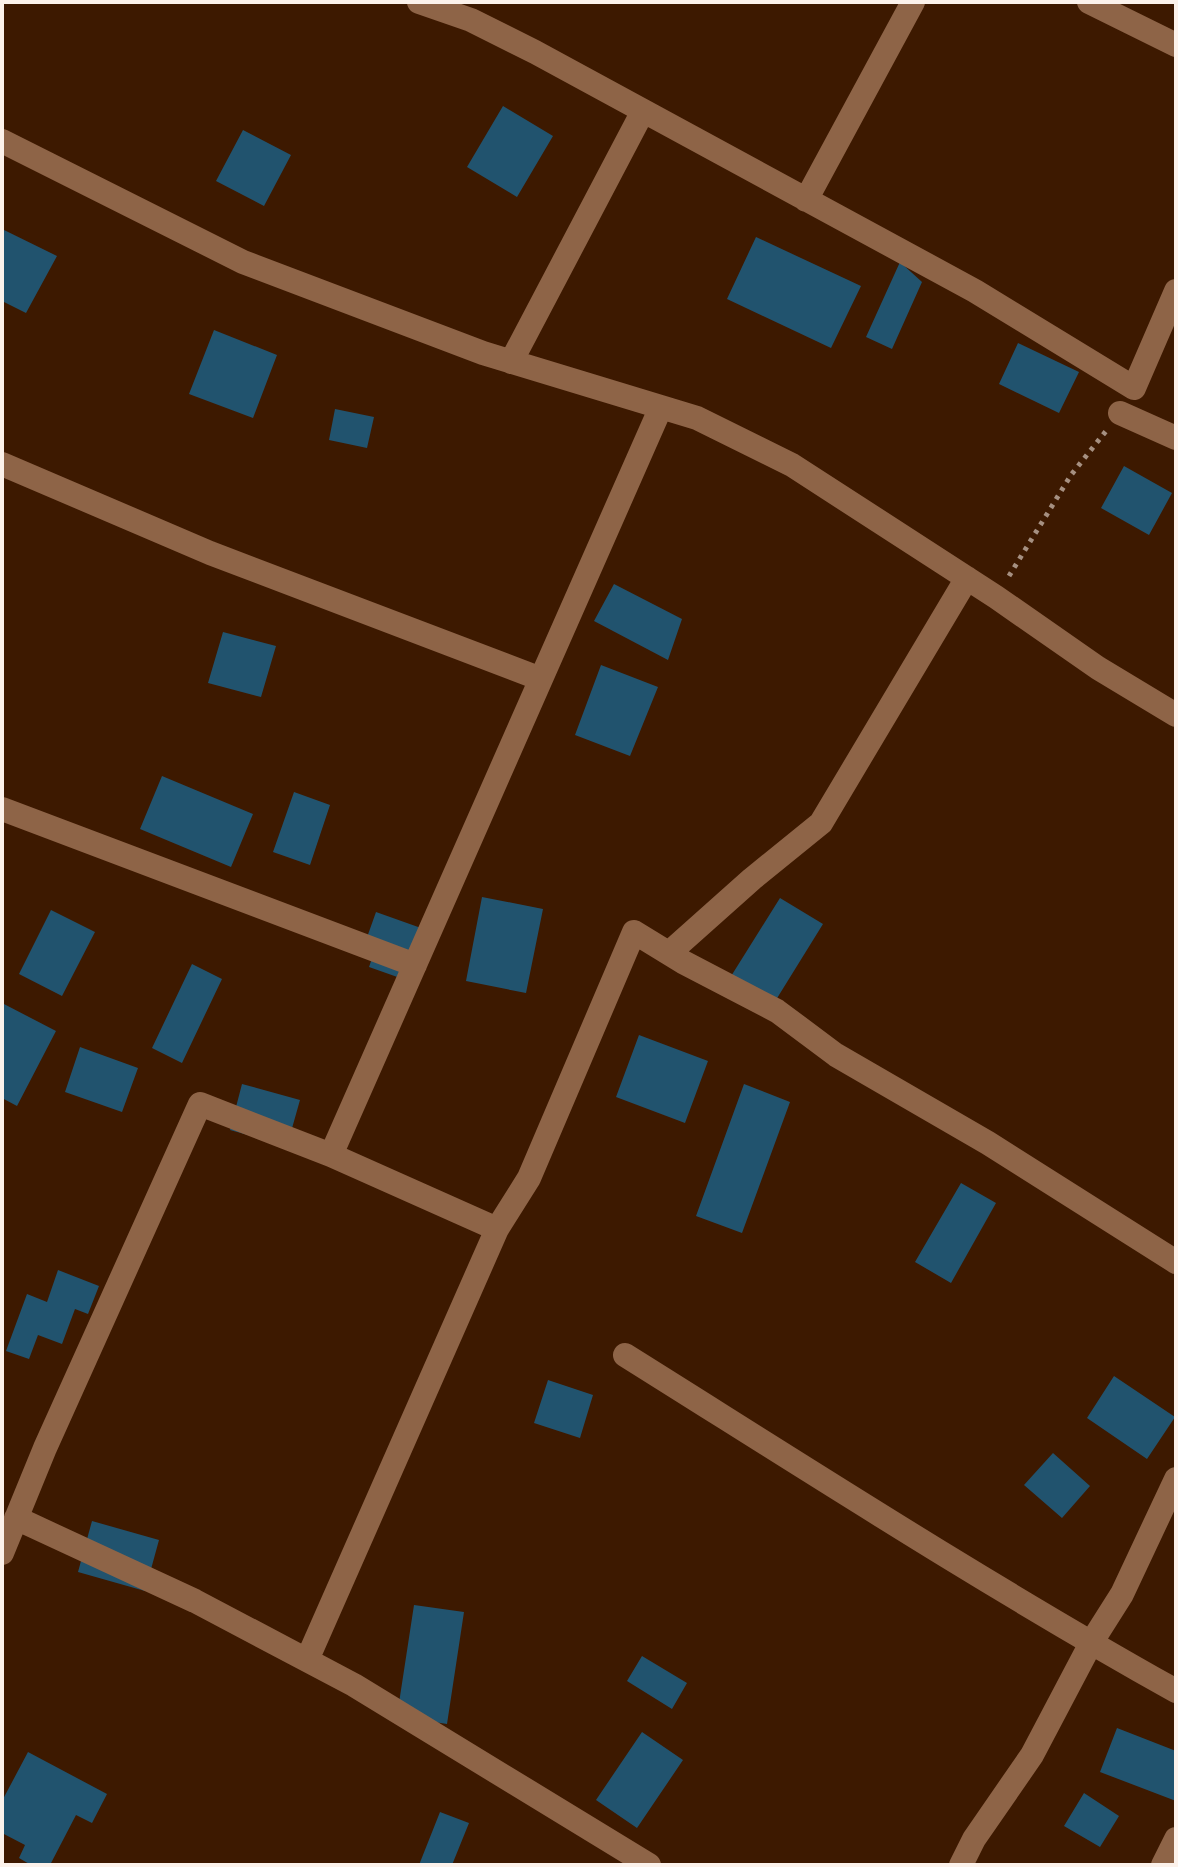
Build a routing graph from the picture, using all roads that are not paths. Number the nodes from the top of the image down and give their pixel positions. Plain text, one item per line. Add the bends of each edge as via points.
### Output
1 (419, 2) edge
2 (913, 2) edge
3 (1089, 2) edge
4 (1176, 45) edge
5 (643, 111) junction
6 (2, 141) edge
7 (806, 200) junction
8 (1176, 291) edge
9 (511, 362) junction
10 (661, 407) junction
11 (1120, 413) road end
12 (1176, 438) edge
13 (2, 464) edge
14 (967, 578) junction
15 (541, 679) junction
16 (1176, 715) edge
17 (2, 809) edge
18 (669, 953) junction
19 (415, 965) junction
20 (331, 1155) junction
21 (497, 1229) junction
22 (1176, 1262) edge
23 (625, 1355) dead end
24 (1176, 1479) edge
25 (16, 1518) junction
26 (2, 1553) edge
27 (1091, 1643) junction
28 (307, 1660) junction
29 (1176, 1691) edge
30 (1176, 1839) edge
31 (649, 1865) edge
32 (961, 1865) edge
33 (1163, 1865) edge

1 - 5 street via 471,20
2 - 7 street
3 - 4 street
5 - 7 street
5 - 9 street
6 - 9 street via 243,262
7 - 8 street via 975,291 1134,388
9 - 10 street
10 - 14 street via 697,418 792,465
10 - 15 street
11 - 12 street
13 - 15 street via 210,553
14 - 16 street
14 - 18 street via 821,823
15 - 19 street
17 - 19 street
18 - 21 street via 634,932 529,1178
18 - 22 street via 777,1011 836,1055
19 - 20 street
20 - 21 street
20 - 25 street via 200,1104
21 - 28 street
23 - 27 street
24 - 27 street via 1122,1594
25 - 26 street
25 - 28 street
27 - 29 street
27 - 32 street via 1032,1755
28 - 31 street
30 - 33 street

